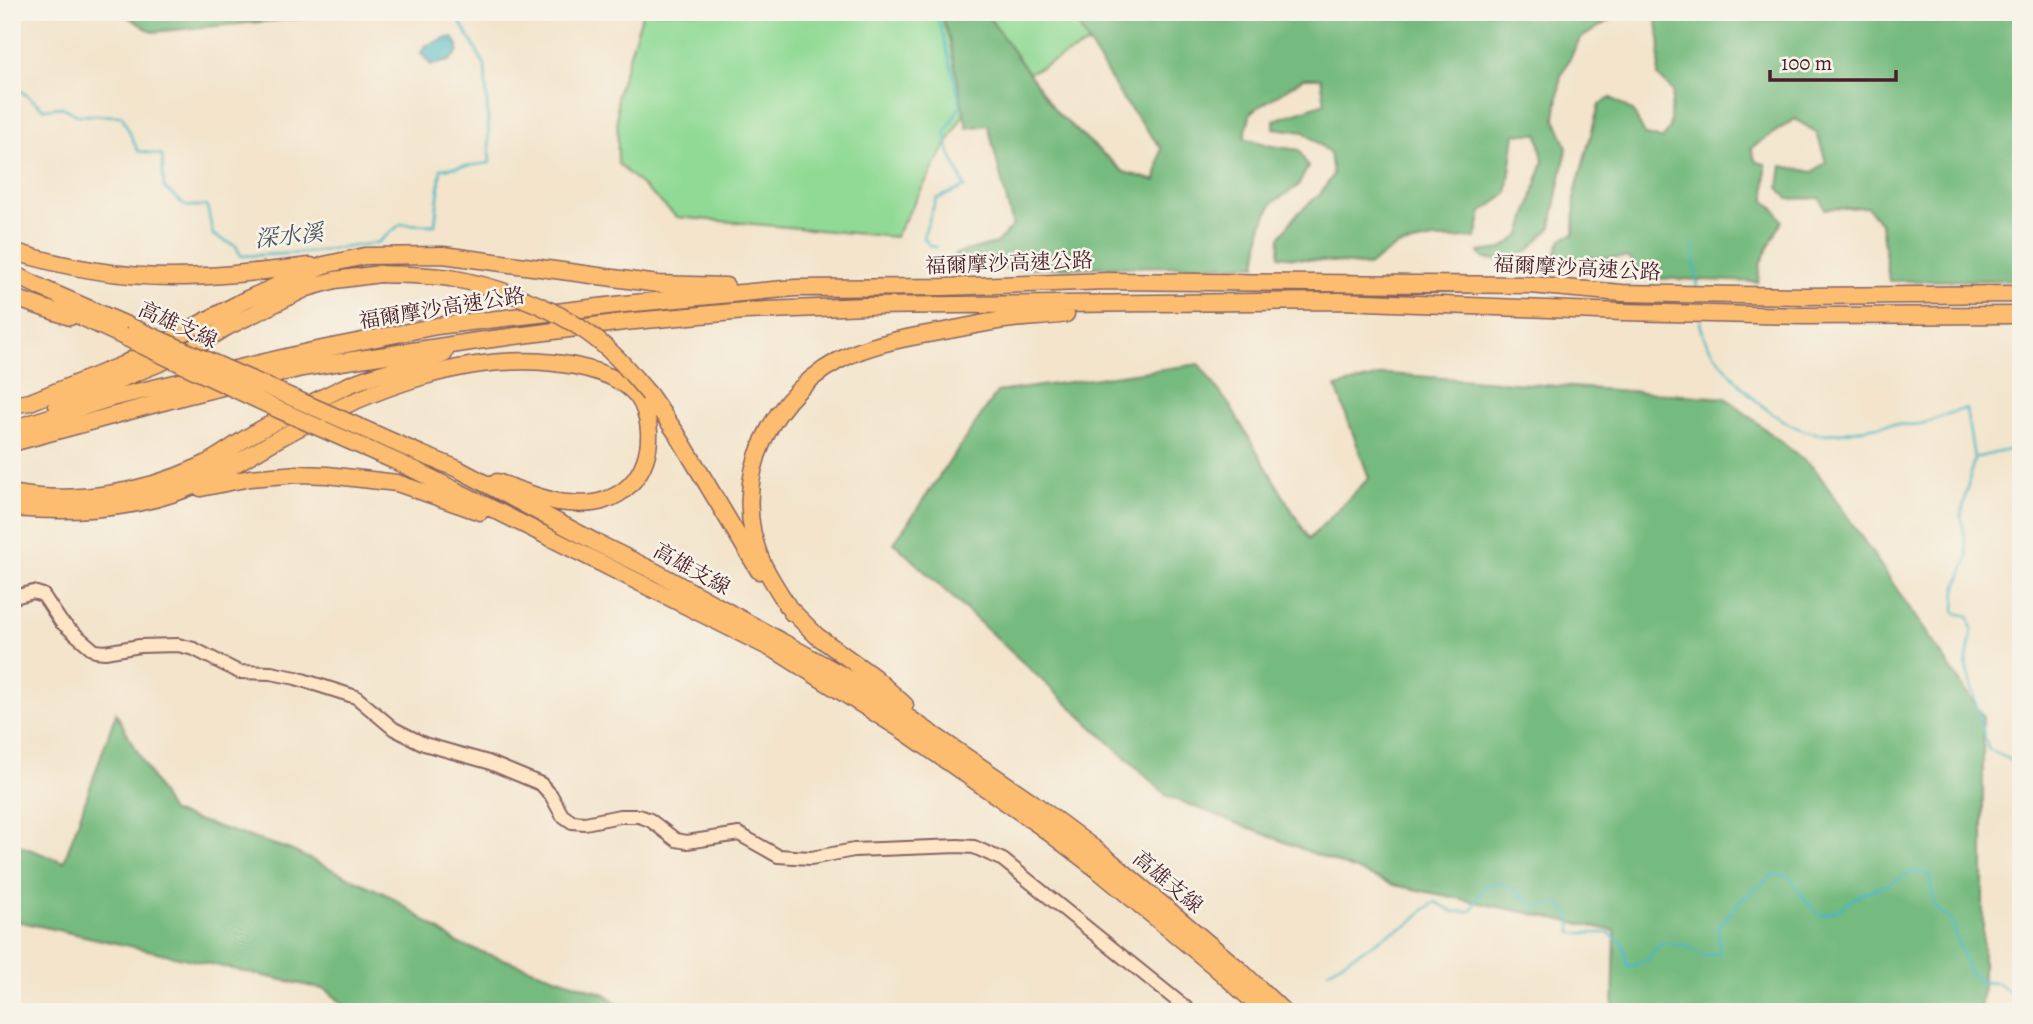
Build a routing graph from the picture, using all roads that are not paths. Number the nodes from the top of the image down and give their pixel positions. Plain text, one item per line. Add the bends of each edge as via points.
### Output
1 (12, 251) edge
2 (324, 265) junction
3 (12, 273) edge
4 (12, 284) edge
5 (795, 288) junction
6 (2021, 294) edge
7 (12, 297) edge
8 (1107, 305) junction
9 (2021, 315) edge
10 (122, 332) junction
11 (477, 341) junction
12 (12, 405) edge
13 (12, 426) edge
14 (12, 443) edge
15 (458, 469) junction
16 (12, 493) edge
17 (175, 494) junction
18 (12, 508) edge
19 (558, 540) junction
20 (12, 595) edge
21 (792, 613) junction
22 (946, 741) junction
23 (1191, 1012) edge
24 (1265, 1012) edge
25 (1284, 1012) edge

1 - 2 highway via 87,270 141,276 234,274
2 - 5 highway via 365,256 443,255 658,284
2 - 12 highway via 245,300 122,365
3 - 10 highway, 高雄支線
4 - 10 highway, 高雄支線
5 - 6 highway, 福爾摩沙高速公路 via 1120,281 1530,285 1622,293 1806,296
5 - 13 highway, 福爾摩沙高速公路 via 438,327 312,351
7 - 10 highway
8 - 9 highway, 福爾摩沙高速公路 via 1340,301 1804,316
8 - 11 highway, 福爾摩沙高速公路 via 745,311
8 - 21 highway via 897,340 851,355 804,383 766,435 751,486 750,510 762,562
10 - 15 highway, 高雄支線, bridge
10 - 19 highway, 高雄支線, bridge
11 - 14 highway, 福爾摩沙高速公路 via 302,368
11 - 16 highway via 347,386 201,466 158,483 73,497
13 - 21 highway, bridge via 184,353 307,288 380,274 452,279 539,305 613,353 677,434 764,579
15 - 17 highway via 567,503 605,501 629,487 645,466 647,418 632,391 592,369 491,363 382,389
15 - 22 highway, 高雄支線 via 862,686
17 - 18 highway via 83,511
17 - 19 highway via 250,478 298,474 358,478 397,483 493,516 543,540
19 - 24 highway, 高雄支線 via 778,652 956,766 1094,867
20 - 23 street via 43,595 61,622 95,652 178,645 240,671 296,678 356,697 394,729 424,744 488,762 541,784 572,822 639,816 676,840 739,834 779,856 793,858 854,850 974,847 1003,860
21 - 22 highway
22 - 25 highway, 高雄支線 via 1107,859

